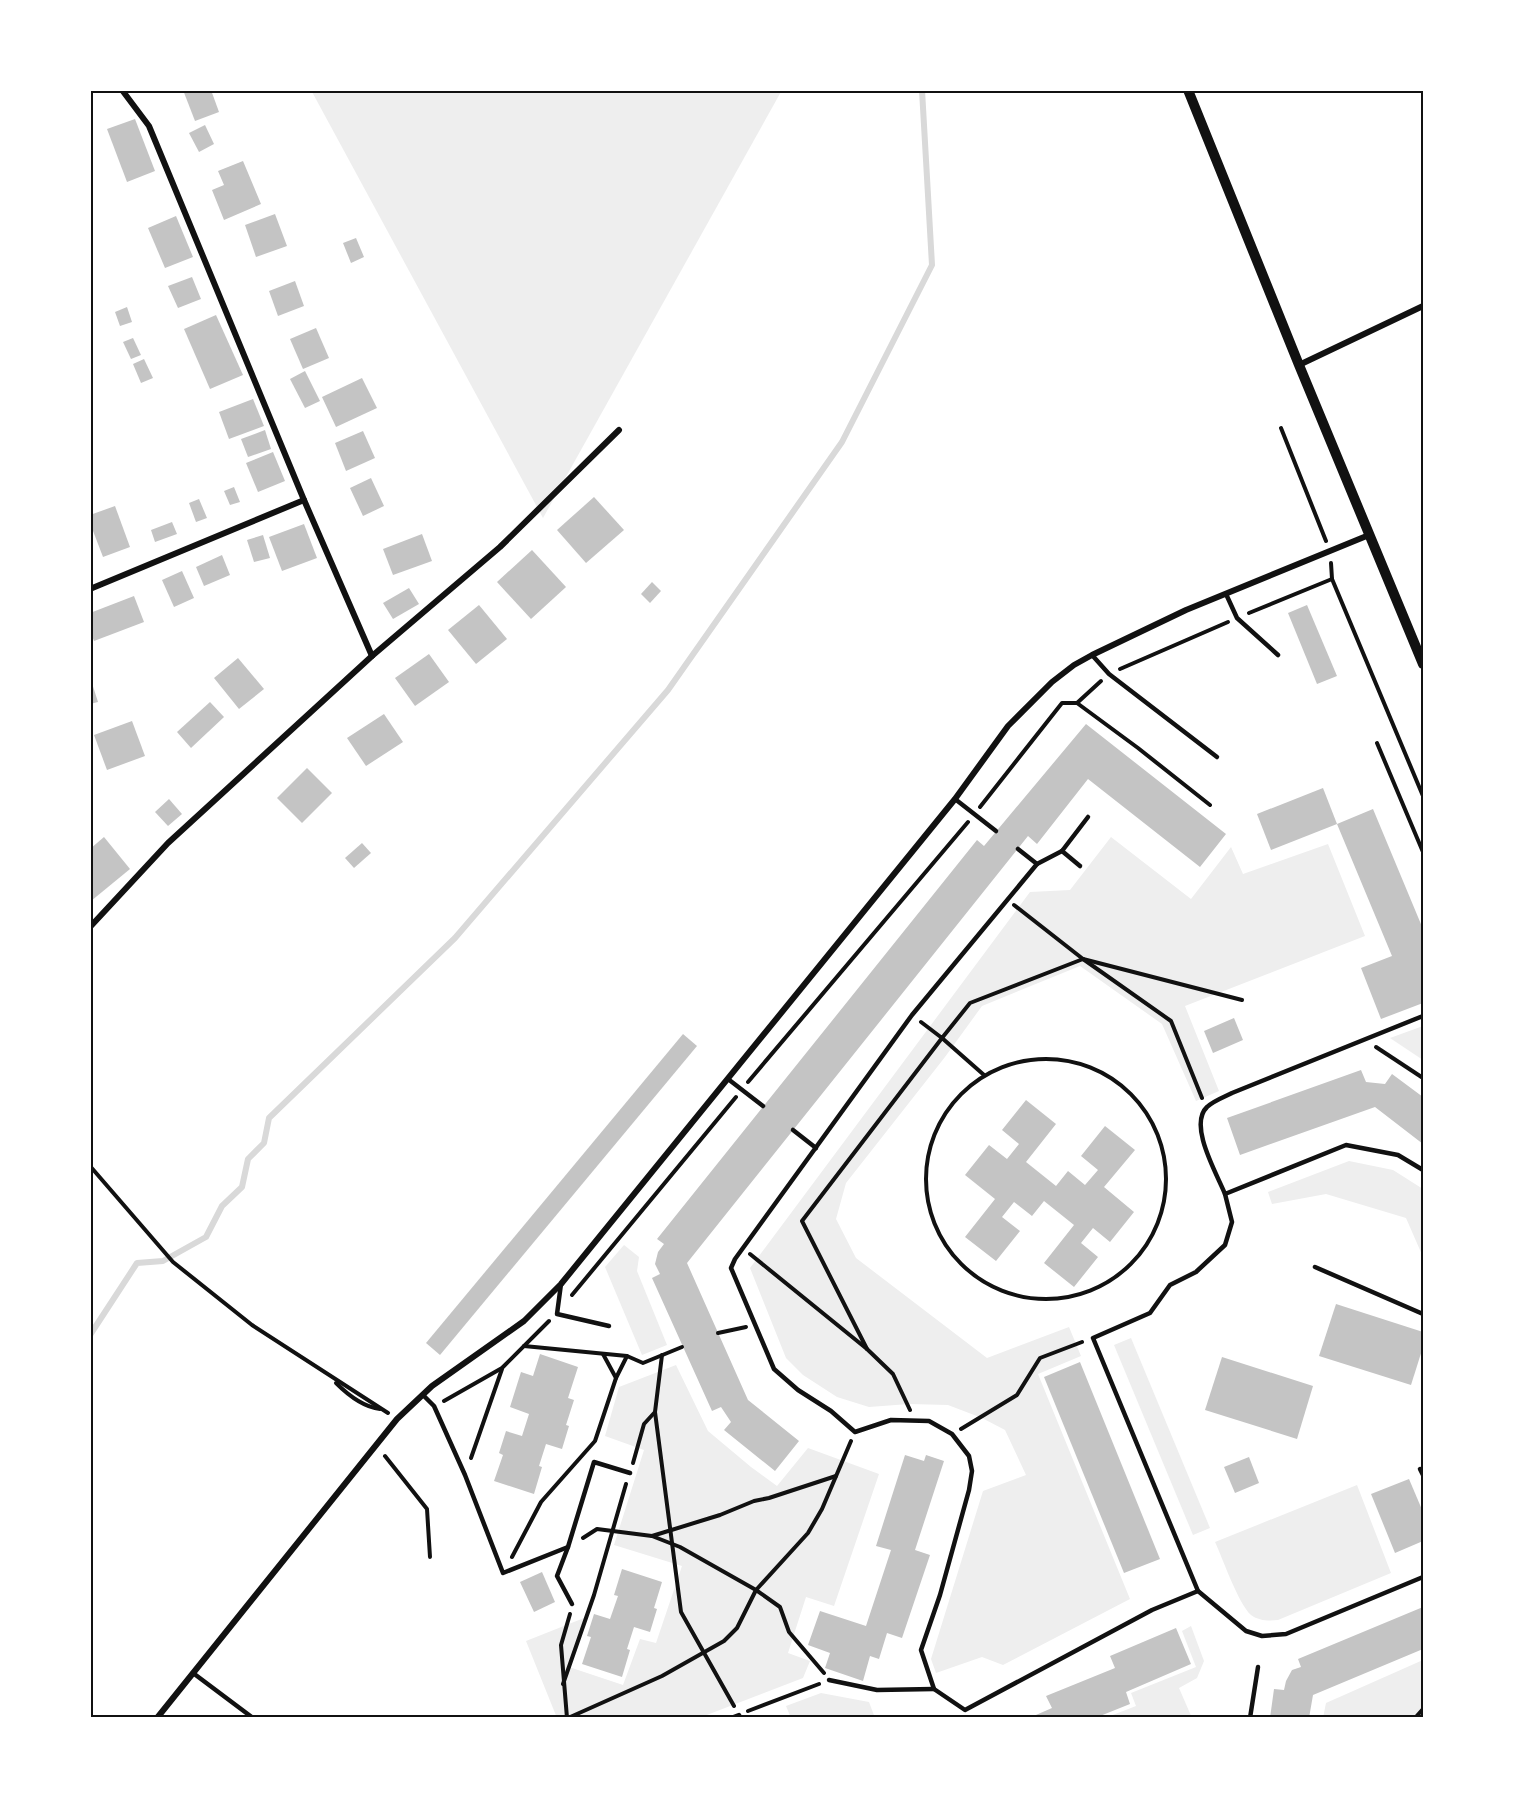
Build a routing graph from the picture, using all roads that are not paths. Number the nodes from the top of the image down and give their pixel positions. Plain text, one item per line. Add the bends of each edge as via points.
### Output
1 (122, 90) edge
2 (1188, 90) edge
3 (1423, 306) edge
4 (1299, 365) junction
5 (619, 430) dead end
6 (304, 500) junction
7 (1369, 535) junction
8 (90, 590) edge
9 (1226, 594) junction
10 (1092, 655) junction
11 (1278, 655) dead end
12 (372, 656) junction
13 (1423, 664) edge
14 (1217, 756) dead end
15 (955, 800) junction
16 (1088, 817) dead end
17 (996, 831) dead end
18 (1018, 849) dead end
19 (1062, 851) junction
20 (1037, 864) junction
21 (1080, 866) dead end
22 (90, 927) edge
23 (1423, 1016) edge
24 (728, 1078) junction
25 (763, 1106) dead end
26 (793, 1130) dead end
27 (816, 1148) junction
28 (1423, 1170) edge
29 (1225, 1194) junction
30 (1315, 1267) dead end
31 (561, 1284) junction
32 (1423, 1314) edge
33 (609, 1326) dead end
34 (423, 1395) junction
35 (1420, 1469) dead end
36 (630, 1473) road end
37 (1423, 1475) edge
38 (568, 1547) junction
39 (1423, 1577) edge
40 (1198, 1591) junction
41 (573, 1604) road end
42 (1258, 1667) dead end
43 (193, 1673) junction
44 (829, 1680) road end
45 (934, 1689) junction
46 (965, 1710) junction
47 (740, 1716) edge
48 (157, 1718) edge
49 (253, 1718) edge
50 (731, 1718) edge
51 (962, 1718) edge
52 (1250, 1718) edge

1 - 6 street via 149,126
2 - 4 street
3 - 4 street
4 - 7 street
5 - 12 street via 500,547
6 - 8 street
6 - 12 street
7 - 9 street
7 - 13 street
9 - 10 street
9 - 11 lane via 1237,618
10 - 14 lane via 1110,674
10 - 15 street via 1052,681 1008,726
12 - 22 street via 168,843
15 - 17 lane
15 - 24 street
16 - 19 lane
18 - 20 lane
19 - 20 lane
19 - 21 lane
20 - 27 lane via 912,1015
23 - 29 lane via 1232,1093 1206,1108 1200,1121 1201,1135
24 - 25 lane
24 - 31 street
26 - 27 lane
27 - 45 lane via 731,1268 774,1369 798,1390 855,1432 891,1420 929,1421 952,1434 969,1456 969,1490 921,1650
28 - 29 lane via 1398,1155 1347,1144
29 - 40 lane via 1232,1222 1225,1245 1196,1272 1170,1285 1150,1313 1093,1338
30 - 32 lane
31 - 33 lane via 557,1314
31 - 34 street via 524,1322
34 - 38 lane via 434,1406 503,1573
34 - 43 street via 397,1419
35 - 37 lane
36 - 38 lane via 594,1462
38 - 41 lane via 557,1576
39 - 40 lane via 1286,1634 1262,1636 1246,1631
40 - 46 lane via 1152,1610
42 - 52 lane
43 - 48 street
43 - 49 lane
44 - 45 lane via 877,1690
45 - 46 lane
46 - 51 lane
47 - 50 lane

